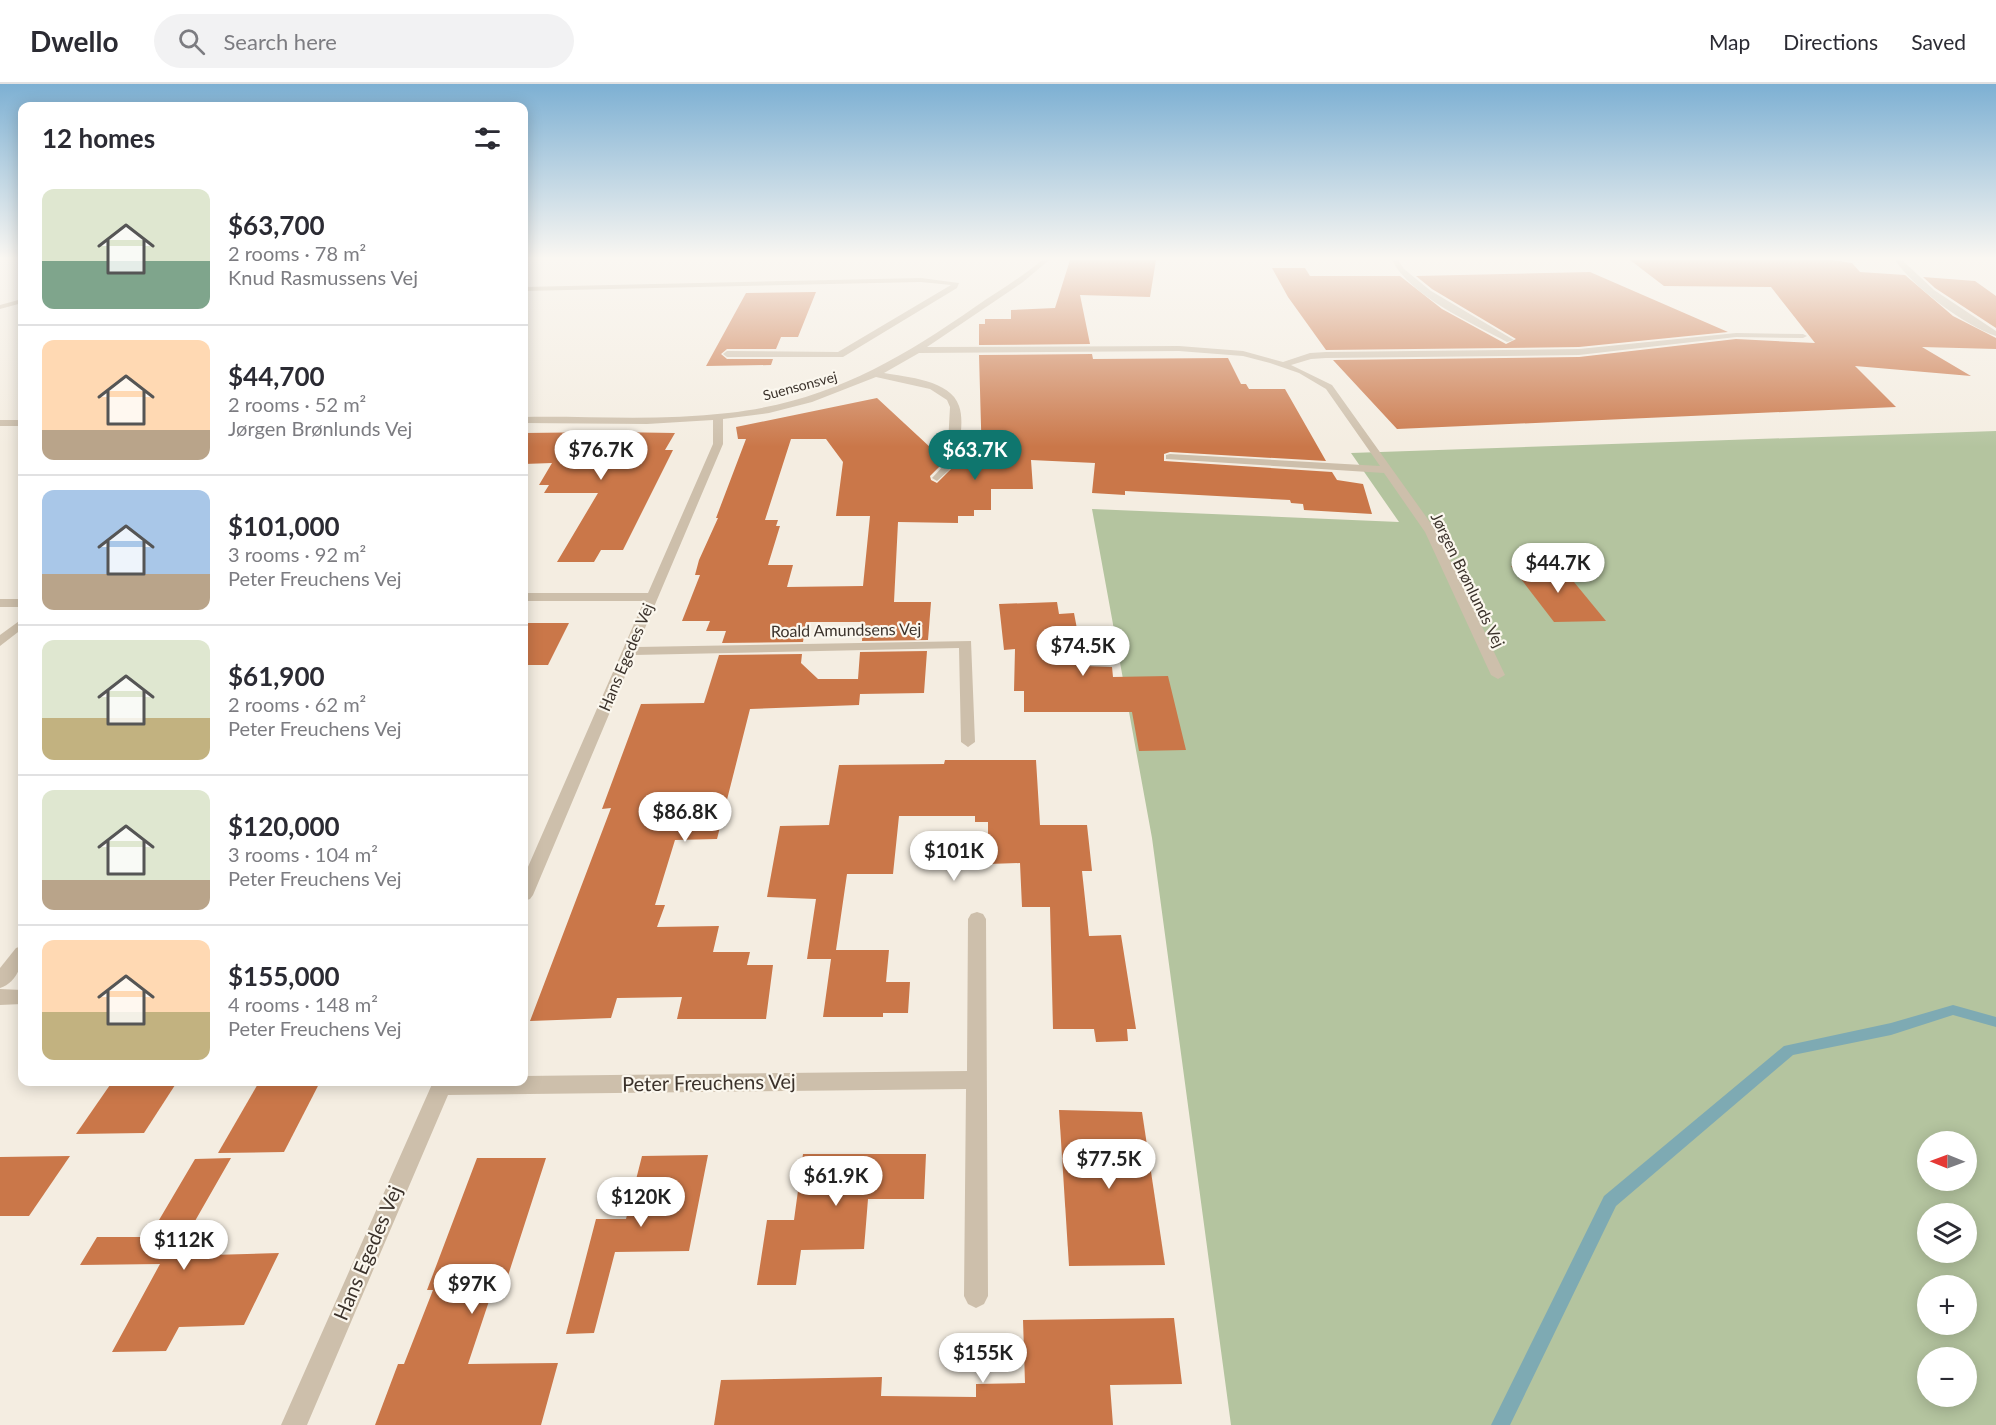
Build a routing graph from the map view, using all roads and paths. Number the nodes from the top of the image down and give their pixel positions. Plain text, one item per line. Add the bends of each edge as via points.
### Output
1 (894, 323) edge
2 (958, 323) edge
3 (1477, 323) edge
4 (1977, 323) edge
5 (1996, 334) edge
6 (1803, 336) dead end
7 (1510, 340) dead end
8 (916, 350) junction
9 (727, 354) dead end
10 (1284, 364) junction
11 (876, 374) junction
12 (718, 418) junction
13 (528, 420) edge
14 (0, 423) edge
15 (18, 423) edge
16 (18, 423) edge
17 (0, 432) edge
18 (1170, 457) dead end
19 (1389, 470) junction
20 (937, 478) dead end
21 (528, 597) edge
22 (652, 597) junction
23 (0, 603) edge
24 (18, 603) edge
25 (18, 626) edge
26 (0, 642) edge
27 (629, 651) junction
28 (1497, 675) dead end
29 (968, 742) dead end
30 (528, 886) edge
31 (977, 919) dead end
32 (18, 958) edge
33 (0, 981) edge
34 (0, 997) edge
35 (18, 997) edge
36 (976, 1080) junction
37 (528, 1083) edge
38 (441, 1086) edge
39 (976, 1296) dead end
40 (294, 1425) edge

1 - 9 street, Suensonsvej via 840,355
2 - 8 street, Suensonsvej
3 - 7 street
4 - 5 street
6 - 10 street, Jørgen Brønlunds Vej via 1736,335 1579,352 1318,356
8 - 10 street, Jørgen Brønlunds Vej via 1175,349 1232,353
8 - 11 street, Suensonsvej
10 - 19 street, Jørgen Brønlunds Vej via 1329,387
11 - 12 street, Suensonsvej via 814,398
11 - 20 street via 938,389 955,406 952,463
12 - 13 street, Suensonsvej
12 - 22 street, Hans Egedes Vej via 718,444
14 - 15 street
16 - 17 street
18 - 19 street
19 - 28 street, Jørgen Brønlunds Vej via 1431,532
21 - 22 street
22 - 27 street, Hans Egedes Vej
23 - 24 street
25 - 26 street
27 - 29 street, Roald Amundsens Vej via 966,644
27 - 30 street, Hans Egedes Vej
31 - 36 street
32 - 33 street
34 - 35 street
36 - 37 street, Peter Freuchens Vej
36 - 39 street
38 - 40 street, Hans Egedes Vej

